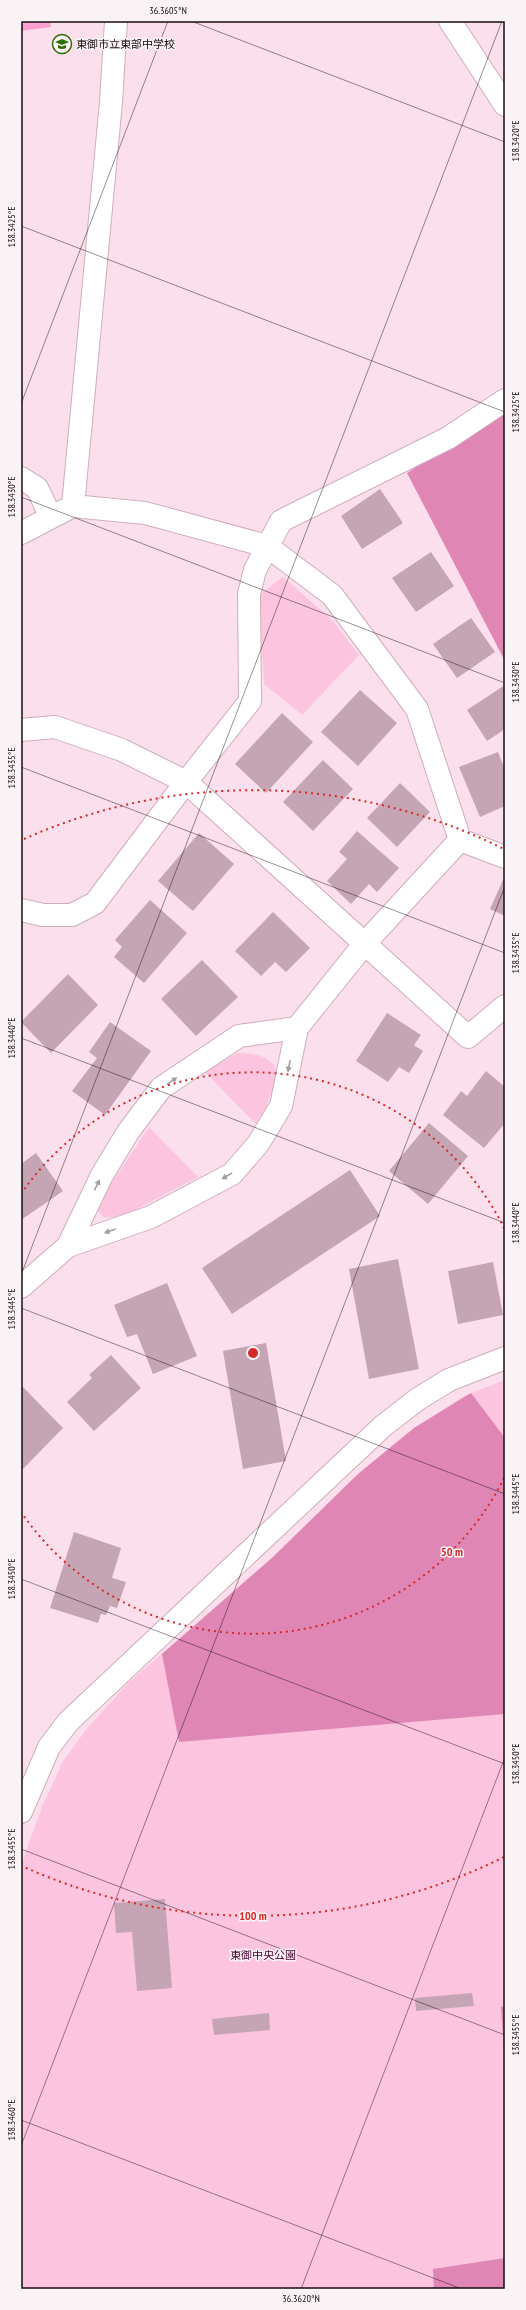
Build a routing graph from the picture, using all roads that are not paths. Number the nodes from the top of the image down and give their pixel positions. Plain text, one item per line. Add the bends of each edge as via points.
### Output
1 (116, 21) edge
2 (450, 21) edge
3 (505, 105) edge
4 (505, 400) edge
5 (21, 478) edge
6 (73, 506) junction
7 (51, 516) junction
8 (21, 533) edge
9 (267, 546) junction
10 (21, 730) edge
11 (186, 782) junction
12 (460, 840) junction
13 (505, 857) edge
14 (21, 910) edge
15 (366, 942) junction
16 (505, 1006) edge
17 (297, 1028) junction
18 (68, 1246) junction
19 (21, 1287) edge
20 (505, 1358) edge
21 (21, 1812) edge

1 - 6 street via 111,102
2 - 3 street
4 - 9 street via 448,438 281,521
5 - 7 street via 37,488
6 - 7 street
6 - 9 street via 144,513
7 - 8 street
9 - 11 street via 255,570 249,594 250,700
9 - 12 street via 332,595 417,709
10 - 11 street via 55,727 122,750
11 - 14 street via 95,903 72,915 43,915
11 - 15 street
12 - 13 street
12 - 15 street
15 - 16 street via 468,1037
15 - 17 street
18 -> 17 street via 102,1175 128,1132 161,1088 238,1036
17 -> 18 street via 281,1106 258,1144 232,1174 150,1217
18 - 19 street
20 - 21 street via 449,1380 406,1408 383,1426 244,1554 68,1722 49,1747

